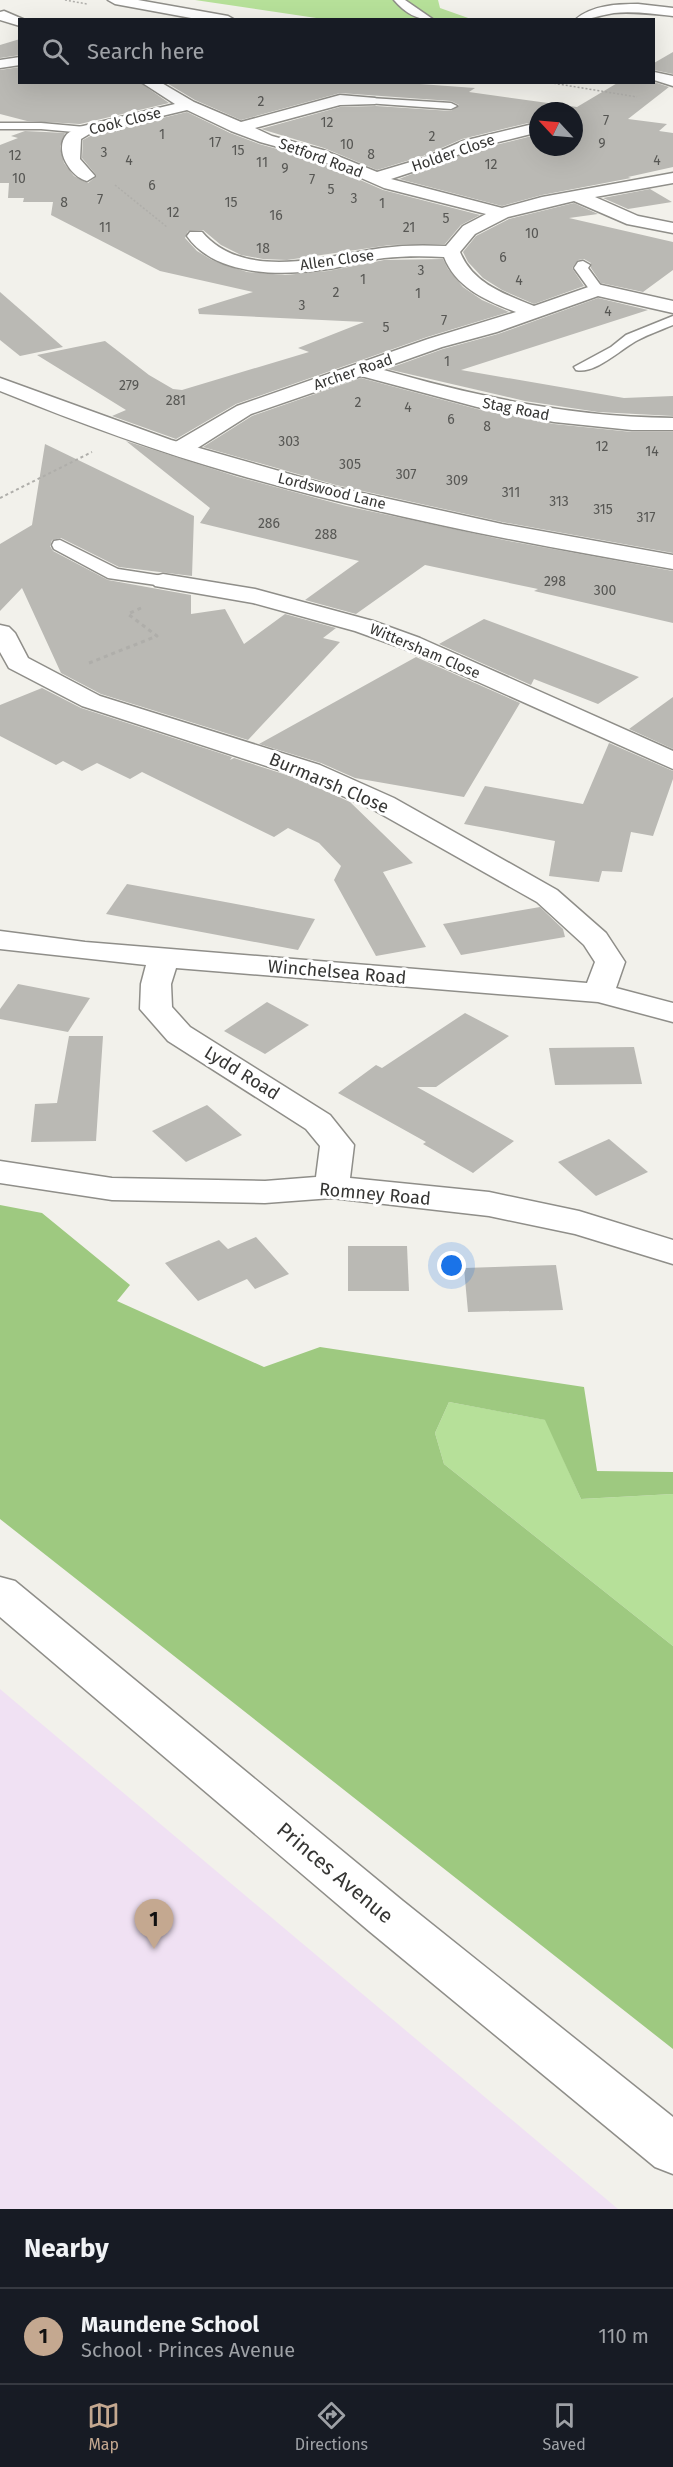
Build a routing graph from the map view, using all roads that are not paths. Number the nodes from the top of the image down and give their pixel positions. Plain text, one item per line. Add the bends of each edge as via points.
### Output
1 (115, 0) edge
2 (399, 0) edge
3 (673, 12) edge
4 (2, 15) edge
5 (21, 17) edge
6 (217, 18) edge
7 (425, 18) edge
8 (586, 18) edge
9 (18, 61) edge
10 (0, 64) edge
11 (655, 76) edge
12 (655, 81) edge
13 (673, 82) edge
14 (152, 84) edge
15 (370, 101) joint
16 (189, 105) junction
17 (452, 106) dead end
18 (0, 126) edge
19 (237, 128) junction
20 (85, 130) junction
21 (529, 130) edge
22 (87, 176) road end
23 (376, 178) junction
24 (673, 178) edge
25 (579, 197) junction
26 (502, 213) junction
27 (673, 228) edge
28 (196, 236) road end
29 (451, 252) junction
30 (583, 265) dead end
31 (597, 290) junction
32 (673, 307) edge
33 (535, 313) junction
34 (673, 320) edge
35 (581, 367) dead end
36 (362, 369) junction
37 (0, 384) edge
38 (672, 424) edge
39 (180, 449) junction
40 (60, 545) dead end
41 (673, 562) edge
42 (163, 581) joint
43 (0, 632) edge
44 (673, 761) edge
45 (0, 940) edge
46 (164, 956) junction
47 (600, 993) junction
48 (673, 1013) edge
49 (0, 1172) edge
50 (332, 1187) junction
51 (673, 1252) edge
52 (0, 1593) edge
53 (673, 2149) edge

1 - 6 street
2 - 7 lane
3 - 8 street via 615,8
4 - 5 street
9 - 10 street
11 - 13 street
12 - 13 street
14 - 16 street, Setford Road
15 - 17 lane
15 - 19 street via 340,100
16 - 19 street, Setford Road
16 - 20 street, Cook Close
18 - 20 lane
19 - 23 street, Setford Road via 317,153
20 - 22 street, Cook Close via 73,137 69,152 74,166
21 - 23 street, Holder Close via 469,144
23 - 26 street, Setford Road
24 - 25 street
25 - 26 street
25 - 27 street via 633,220
26 - 29 street via 469,230
28 - 29 street, Allen Close via 201,244 225,258 286,267 392,252
29 - 33 street via 455,266 470,282
30 - 31 lane via 586,277
31 - 32 street
31 - 33 street, Archer Road
33 - 36 street, Archer Road
34 - 35 lane via 631,338
36 - 38 street, Stag Road via 522,412 589,422
36 - 39 street, Archer Road via 244,410
37 - 39 street, Lordswood Lane via 56,408
39 - 41 street, Lordswood Lane via 407,509
40 - 42 lane via 114,574
42 - 44 street, Wittersham Close via 255,596 364,626
43 - 47 street, Burmarsh Close via 18,663 91,701 310,771 384,804 547,896 595,939 610,962
45 - 46 street, Winchelsea Road
46 - 47 street, Winchelsea Road
46 - 50 street, Lydd Road via 156,984 156,1009 179,1034 318,1122 337,1145
47 - 48 street, Winchelsea Road
49 - 50 street, Romney Road via 112,1189 265,1192
50 - 51 street, Romney Road via 489,1204 579,1223
52 - 53 street, Princes Avenue via 386,1916

